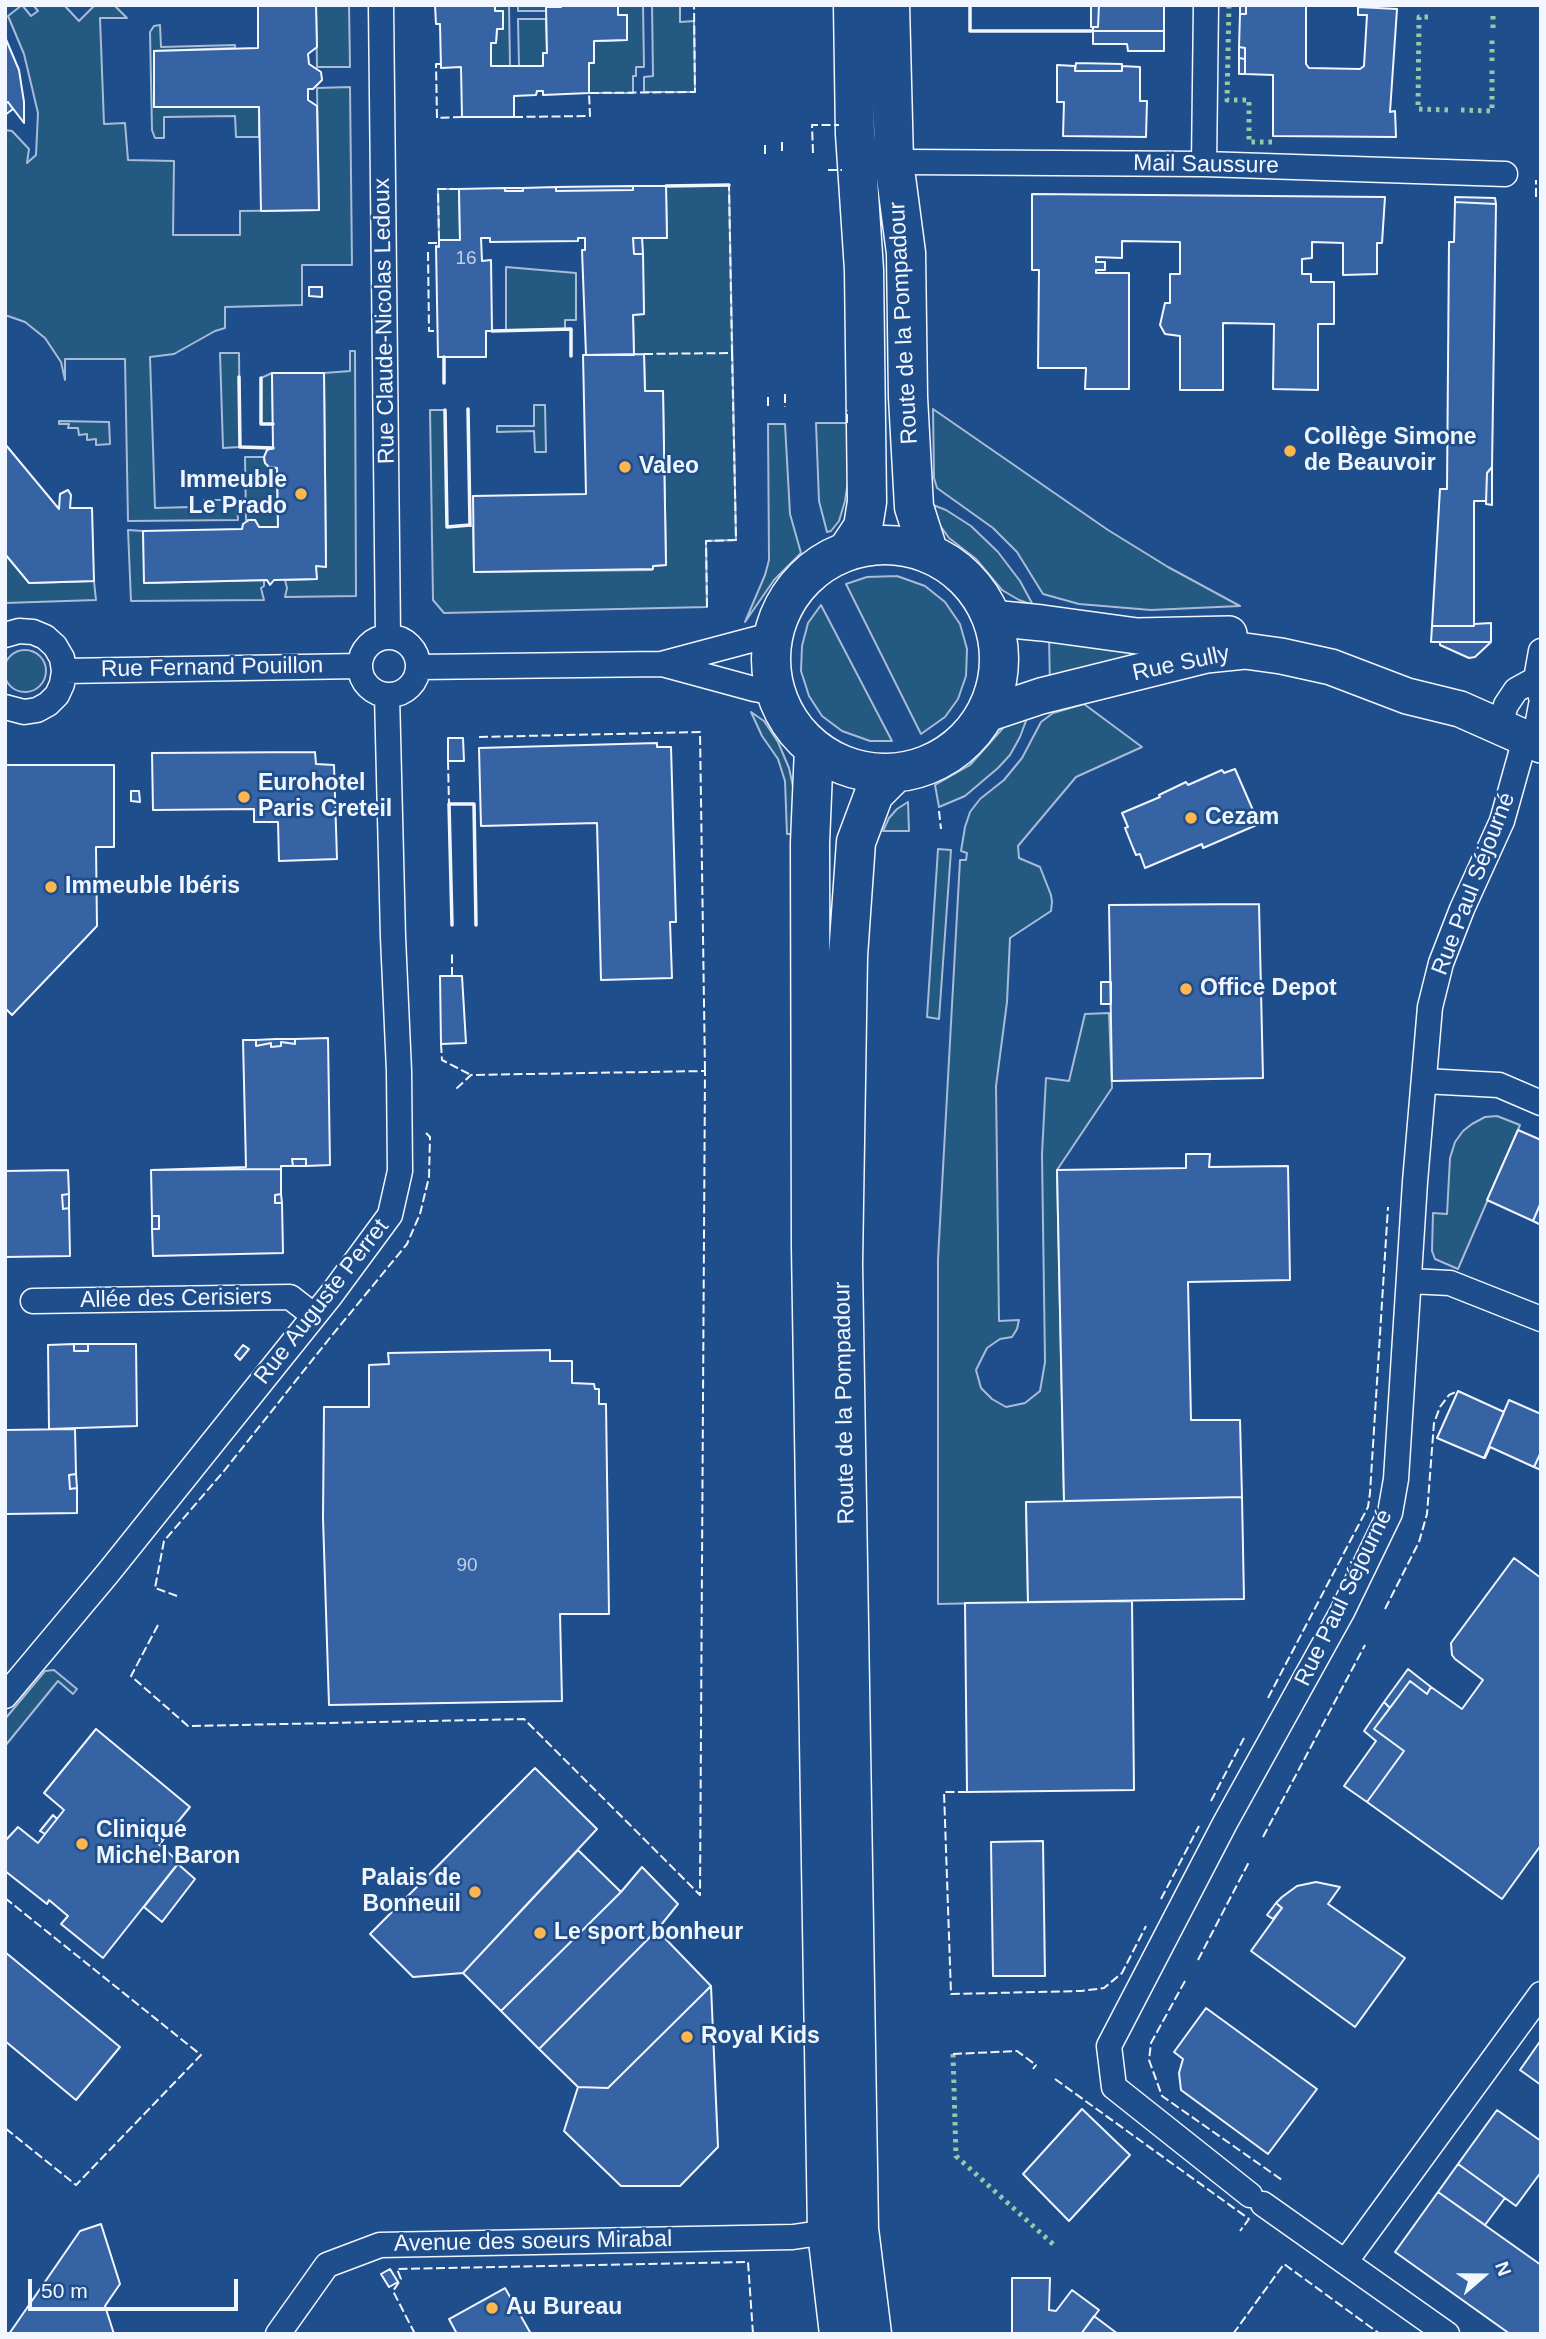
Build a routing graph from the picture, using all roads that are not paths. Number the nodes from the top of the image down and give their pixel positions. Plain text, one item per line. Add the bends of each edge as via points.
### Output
1 (381, 5) edge
2 (853, 5) edge
3 (890, 5) edge
4 (1206, 5) edge
5 (907, 162) dead end
6 (1204, 164) junction
7 (1505, 174) dead end
8 (848, 551) junction
9 (929, 554) junction
10 (991, 618) junction
11 (774, 634) junction
12 (5, 635) edge
13 (388, 636) junction
14 (1541, 651) edge
15 (661, 664) junction
16 (360, 666) junction
17 (419, 667) junction
18 (64, 671) junction
19 (1538, 688) edge
20 (776, 693) junction
21 (387, 695) junction
22 (1541, 705) edge
23 (5, 708) edge
24 (1460, 709) junction
25 (984, 716) junction
26 (1525, 738) edge
27 (814, 748) junction
28 (895, 773) junction
29 (1424, 1080) junction
30 (1541, 1103) edge
31 (1410, 1280) junction
32 (33, 1301) dead end
33 (313, 1315) junction
34 (1541, 1319) edge
35 (5, 1696) edge
36 (1541, 1994) edge
37 (827, 2232) junction
38 (1346, 2261) junction
39 (278, 2334) edge
40 (839, 2334) edge
41 (872, 2334) edge
42 (1447, 2334) edge

1 - 13 street, Rue Claude-Nicolas Ledoux
2 - 8 main road, Route de la Pompadour via 864,270 867,502 863,527
3 - 9 main road, Route de la Pompadour via 894,162 906,253 914,507
4 - 6 street
5 - 6 street, Mail Saussure
6 - 7 street, Mail Saussure
8 - 9 main road via 897,545
8 - 11 main road via 804,578 781,612
9 - 10 main road via 962,575
10 - 24 street, Rue Sully via 1137,636 1276,633 1316,639 1415,677
10 - 25 main road via 999,664
11 - 15 street
11 - 20 main road via 771,659
12 - 18 street via 19,631 45,637 62,658
13 - 16 street via 369,644
13 - 17 street via 413,649
14 - 19 street
15 - 17 street
15 - 20 street
16 - 18 street, Rue Fernand Pouillon
16 - 21 street via 369,687
17 - 21 street via 412,684 396,695
18 - 23 street via 57,695 48,704 24,712
19 - 26 street via 1516,690 1506,705
20 - 27 main road via 788,719
21 - 33 street, Rue Auguste Perret via 400,1171 390,1215
22 - 26 street via 1540,716
24 - 25 street, Rue Sully via 1407,696 1331,667 1245,651 1206,655 1041,696
24 - 26 street, Rue Sully
25 - 28 main road via 953,751
26 - 29 street, Rue Paul Séjourné via 1502,821 1441,963 1430,1007
27 - 28 main road via 860,770
27 - 37 main road, Route de la Pompadour via 811,1248
28 - 41 main road, Route de la Pompadour via 874,794 856,842 848,956 842,1264 859,2228
29 - 30 street via 1499,1086
29 - 31 street, Rue Paul Séjourné
31 - 34 street via 1450,1283
31 - 38 street, Rue Paul Séjourné via 1390,1513 1342,1612 1109,2046 1114,2087 1257,2199
32 - 33 street, Allée des Cerisiers via 290,1297
33 - 35 street, Rue Auguste Perret
36 - 38 street
37 - 39 street, Avenue des soeurs Mirabal via 793,2237 380,2245 327,2264
37 - 40 main road, Route de la Pompadour
38 - 42 street, Rue Paul Séjourné

